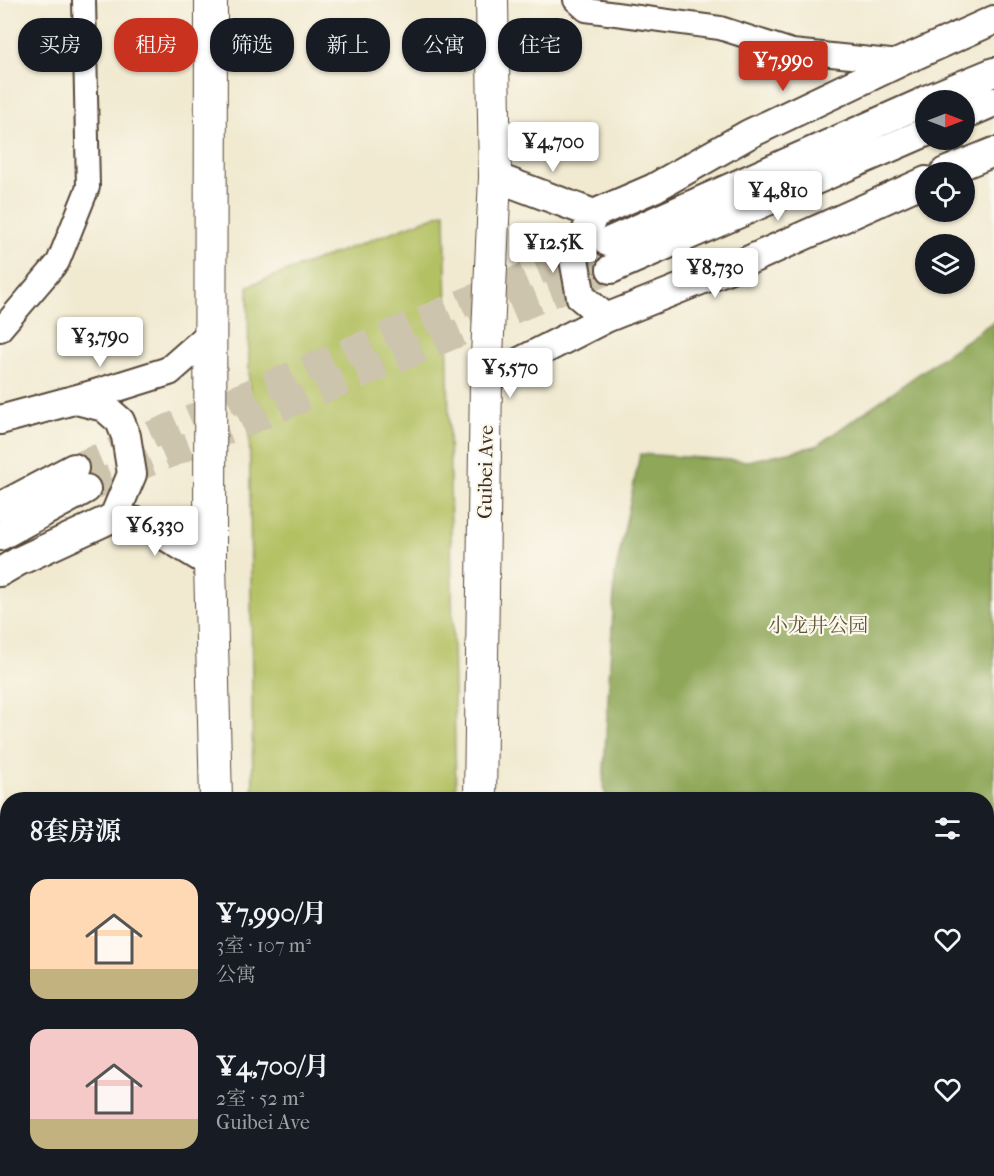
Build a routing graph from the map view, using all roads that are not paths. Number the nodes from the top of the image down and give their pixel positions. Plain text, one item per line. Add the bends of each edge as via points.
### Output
1 (84, 0) edge
2 (211, 0) edge
3 (494, 0) edge
4 (575, 0) edge
5 (994, 20) edge
6 (900, 62) junction
7 (994, 72) edge
8 (952, 90) edge
9 (994, 102) edge
10 (915, 106) edge
11 (975, 110) edge
12 (915, 136) edge
13 (994, 152) edge
14 (970, 162) edge
15 (495, 177) junction
16 (915, 186) edge
17 (594, 214) junction
18 (606, 318) junction
19 (0, 330) edge
20 (210, 335) junction
21 (486, 379) junction
22 (76, 400) junction
23 (0, 420) edge
24 (0, 507) edge
25 (114, 517) junction
26 (0, 536) edge
27 (210, 563) junction
28 (0, 572) edge
29 (216, 792) edge
30 (480, 792) edge

1 - 19 street via 88,187 58,262
2 - 20 main road
3 - 15 main road, Guibei Ave
4 - 6 street via 586,10 720,28 792,51
5 - 6 street
6 - 17 street via 749,134 654,188
7 - 8 street
9 - 11 street
10 - 12 street via 610,256
13 - 14 street
15 - 17 street
15 - 21 main road, Guibei Ave
16 - 18 street via 736,266
17 - 18 street via 574,259 581,297
18 - 21 street
20 - 22 street via 169,371
20 - 27 main road
21 - 30 main road, Guibei Ave
22 - 23 street
22 - 25 street via 104,407 120,421 126,436 132,474
24 - 26 street via 80,479
25 - 27 street via 146,524
25 - 28 street
27 - 29 main road

